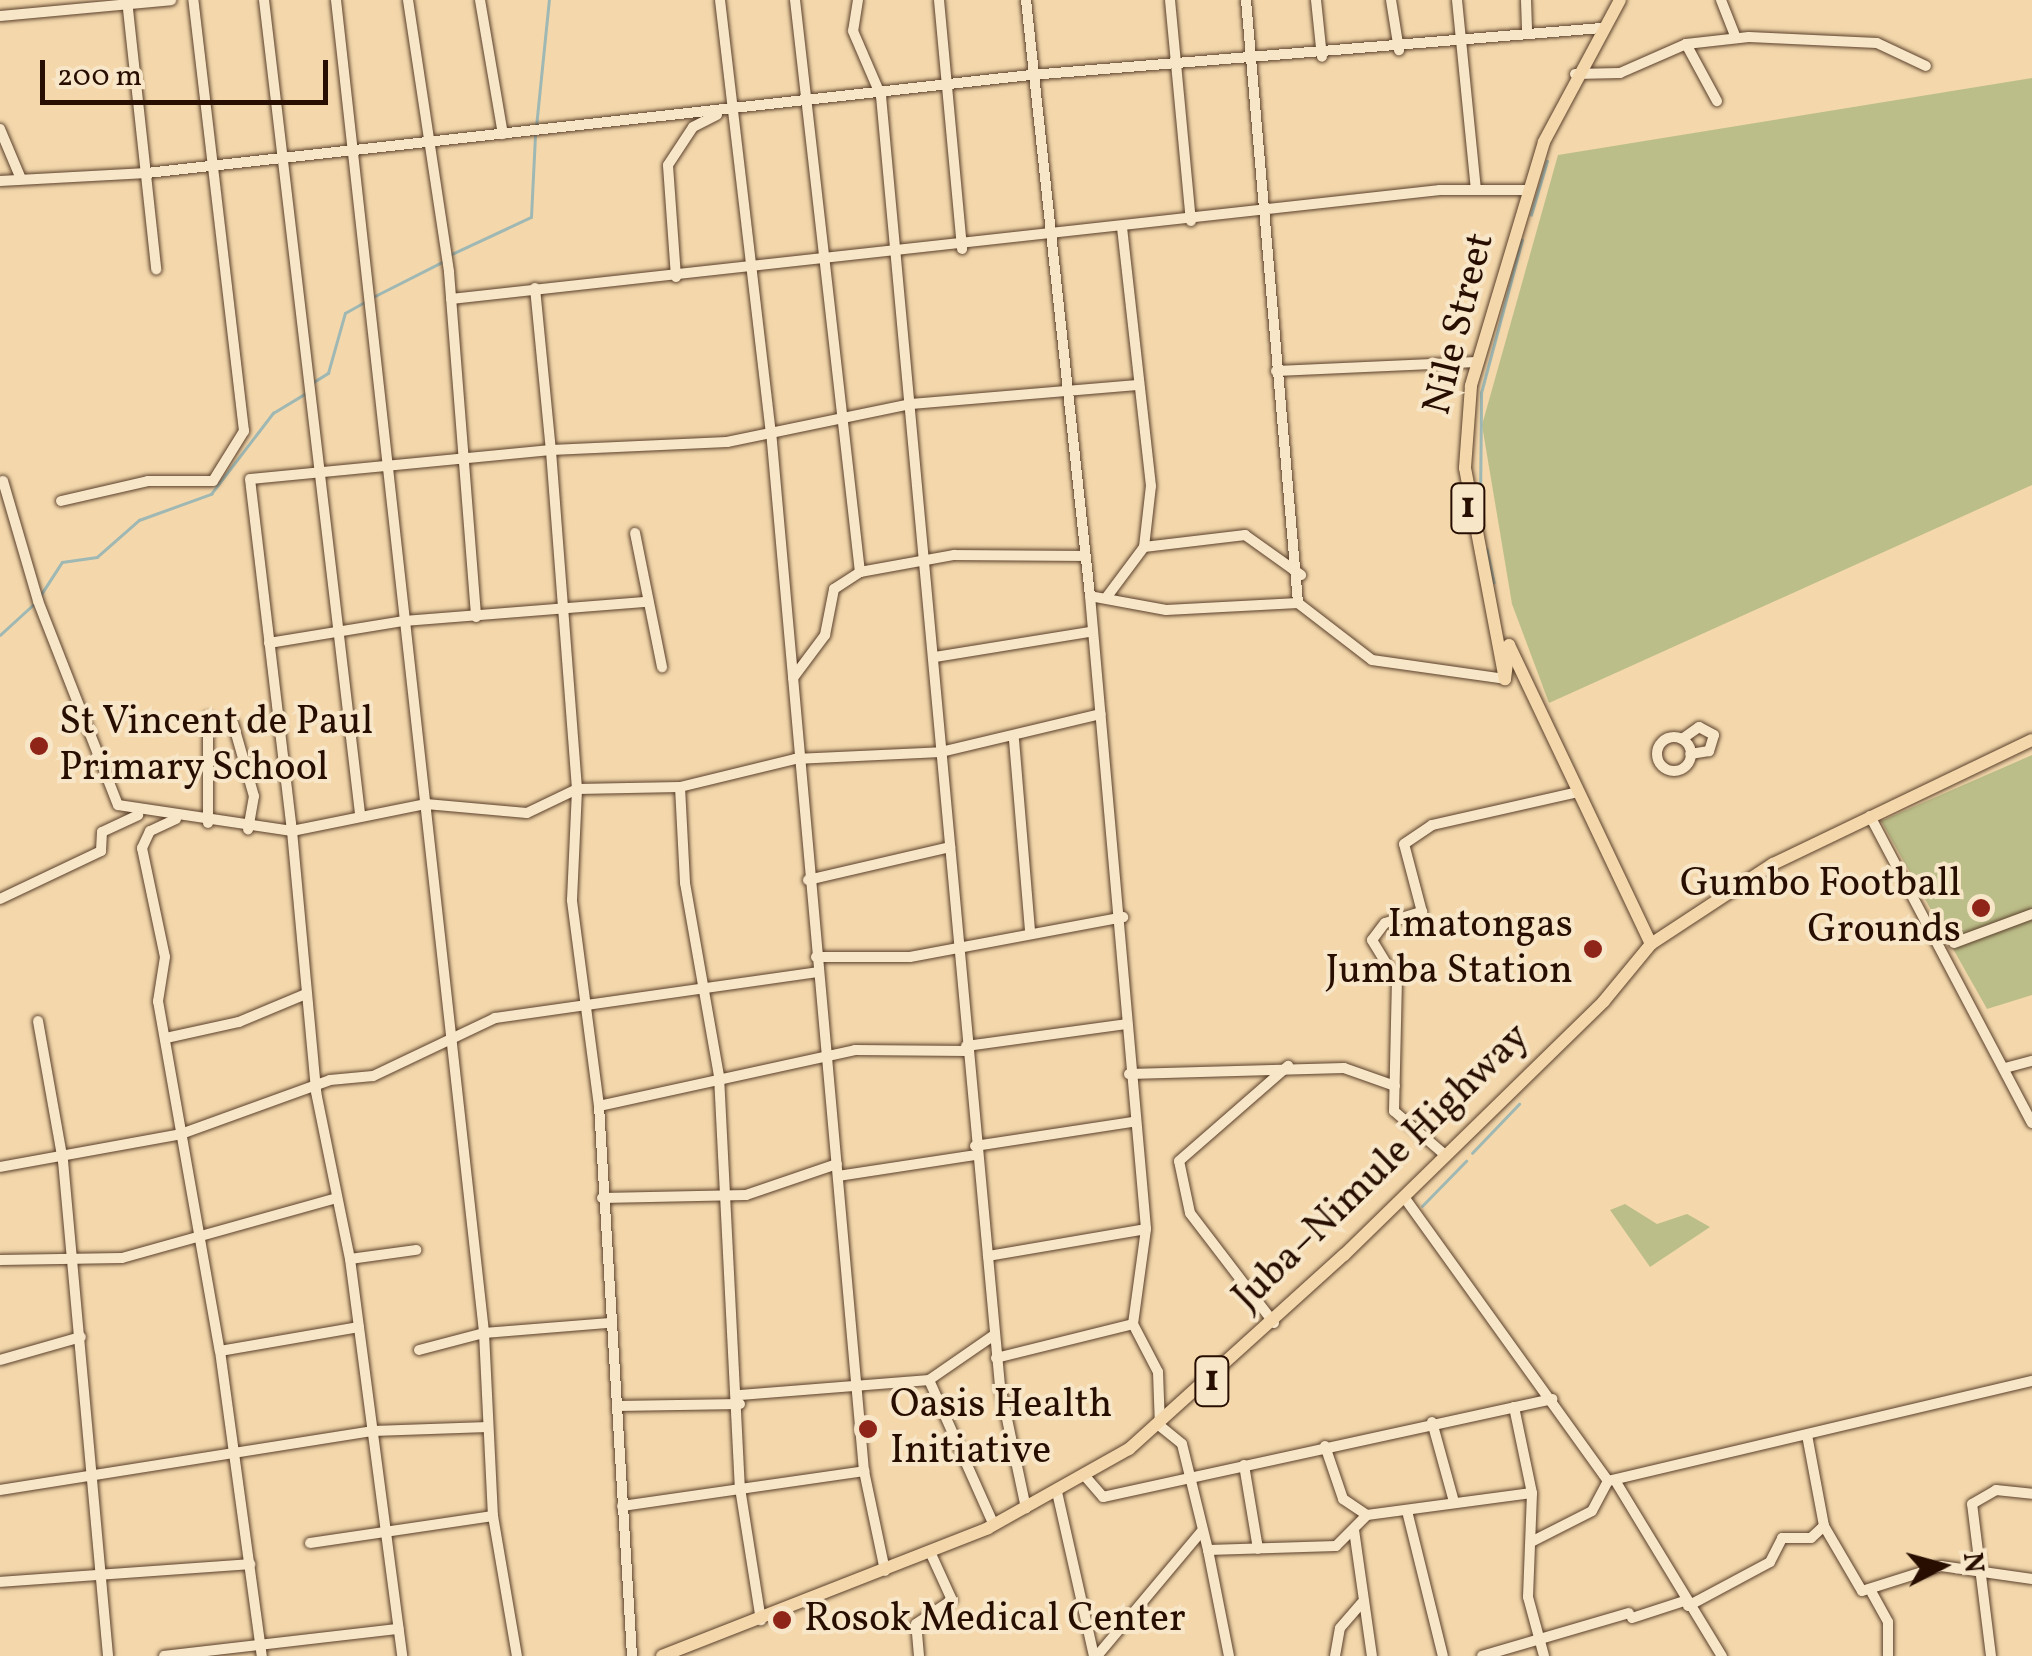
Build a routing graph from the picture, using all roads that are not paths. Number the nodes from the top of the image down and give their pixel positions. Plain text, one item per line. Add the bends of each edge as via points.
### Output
1 (171, 0) edge
2 (193, 0) edge
3 (264, 0) edge
4 (336, 0) edge
5 (408, 0) edge
6 (480, 0) edge
7 (720, 0) edge
8 (795, 0) edge
9 (858, 0) edge
10 (938, 0) edge
11 (1026, 0) edge
12 (1170, 0) edge
13 (1246, 0) edge
14 (1316, 0) edge
15 (1390, 0) edge
16 (1457, 0) edge
17 (1526, 0) edge
18 (1620, 0) edge
19 (1721, 0) edge
20 (127, 4) edge
21 (58, 5) edge
22 (0, 16) edge
23 (1601, 28) junction
24 (1527, 29) junction
25 (1736, 38) junction
26 (1460, 43) junction
27 (1686, 44) junction
28 (1399, 50) junction
29 (1250, 56) junction
30 (1322, 57) junction
31 (1926, 66) dead end
32 (1177, 70) junction
33 (1575, 74) junction
34 (1031, 75) junction
35 (949, 89) junction
36 (881, 96) junction
37 (1717, 101) dead end
38 (806, 103) junction
39 (725, 110) junction
40 (0, 129) edge
41 (503, 134) junction
42 (433, 139) junction
43 (358, 146) junction
44 (289, 152) junction
45 (218, 165) junction
46 (148, 173) junction
47 (21, 179) junction
48 (0, 181) edge
49 (1476, 190) junction
50 (1528, 190) junction
51 (1262, 213) junction
52 (1192, 221) junction
53 (1122, 227) junction
54 (1050, 236) junction
55 (962, 249) junction
56 (895, 254) junction
57 (822, 260) junction
58 (746, 268) junction
59 (156, 270) dead end
60 (676, 276) junction
61 (535, 288) junction
62 (451, 300) junction
63 (1477, 362) junction
64 (1276, 371) junction
65 (1135, 385) junction
66 (1066, 393) junction
67 (910, 404) junction
68 (837, 416) junction
69 (771, 430) junction
70 (550, 450) junction
71 (467, 458) junction
72 (389, 465) junction
73 (322, 472) junction
74 (1, 482) edge
75 (61, 501) dead end
76 (635, 533) dead end
77 (1144, 547) junction
78 (1084, 556) junction
79 (924, 560) junction
80 (860, 572) junction
81 (1301, 575) junction
82 (1090, 596) junction
83 (1106, 598) junction
84 (648, 602) junction
85 (1298, 603) junction
86 (561, 608) junction
87 (476, 617) junction
88 (404, 621) junction
89 (1090, 632) dead end
90 (338, 636) junction
91 (269, 644) junction
92 (935, 657) junction
93 (662, 666) dead end
94 (792, 678) junction
95 (1505, 679) junction
96 (1101, 714) junction
97 (208, 717) dead end
98 (233, 723) dead end
99 (1682, 739) junction
100 (1014, 740) junction
101 (2032, 740) edge
102 (941, 752) junction
103 (1690, 754) junction
104 (795, 759) junction
105 (680, 787) junction
106 (577, 789) junction
107 (1578, 792) junction
108 (426, 804) junction
109 (360, 813) junction
110 (139, 814) junction
111 (1870, 816) junction
112 (177, 818) junction
113 (208, 824) junction
114 (248, 828) junction
115 (292, 831) junction
116 (950, 847) junction
117 (808, 880) junction
118 (0, 899) edge
119 (2032, 914) edge
120 (1123, 917) junction
121 (1030, 932) junction
122 (1954, 943) dead end
123 (1651, 944) junction
124 (956, 945) junction
125 (816, 957) junction
126 (818, 972) junction
127 (703, 982) junction
128 (306, 994) junction
129 (580, 1012) junction
130 (38, 1022) dead end
131 (1127, 1024) junction
132 (166, 1038) junction
133 (449, 1048) junction
134 (966, 1048) junction
135 (829, 1056) junction
136 (2032, 1061) edge
137 (1288, 1066) junction
138 (2005, 1068) junction
139 (1129, 1074) junction
140 (719, 1076) junction
141 (1395, 1086) junction
142 (316, 1092) junction
143 (599, 1106) junction
144 (1131, 1122) junction
145 (2032, 1123) edge
146 (181, 1134) junction
147 (976, 1150) junction
148 (1444, 1154) junction
149 (64, 1161) junction
150 (0, 1168) edge
151 (838, 1170) junction
152 (1404, 1196) junction
153 (727, 1197) junction
154 (337, 1198) junction
155 (602, 1198) junction
156 (1146, 1229) junction
157 (201, 1234) junction
158 (416, 1250) dead end
159 (988, 1256) junction
160 (72, 1258) junction
161 (350, 1259) junction
162 (0, 1260) edge
163 (608, 1323) junction
164 (1274, 1323) dead end
165 (1133, 1324) junction
166 (359, 1328) junction
167 (484, 1333) junction
168 (994, 1335) junction
169 (81, 1337) junction
170 (419, 1350) dead end
171 (220, 1351) junction
172 (996, 1358) junction
173 (0, 1360) edge
174 (929, 1380) junction
175 (2032, 1381) edge
176 (856, 1382) junction
177 (740, 1399) junction
178 (1552, 1399) junction
179 (617, 1406) junction
180 (1514, 1407) junction
181 (1432, 1422) junction
182 (1160, 1426) junction
183 (488, 1427) junction
184 (373, 1431) junction
185 (1807, 1435) junction
186 (1325, 1446) junction
187 (235, 1457) junction
188 (1244, 1465) junction
189 (864, 1471) junction
190 (1084, 1475) junction
191 (1192, 1476) junction
192 (93, 1479) junction
193 (1612, 1482) junction
194 (740, 1488) junction
195 (0, 1490) edge
196 (1057, 1492) junction
197 (1532, 1494) junction
198 (2032, 1494) edge
199 (1454, 1502) junction
200 (622, 1506) junction
201 (1026, 1508) junction
202 (1367, 1515) junction
203 (1408, 1515) junction
204 (494, 1516) junction
205 (994, 1525) junction
206 (385, 1526) junction
207 (1824, 1526) junction
208 (1354, 1530) junction
209 (1202, 1532) junction
210 (310, 1542) dead end
211 (1531, 1542) junction
212 (1258, 1549) junction
213 (1208, 1550) junction
214 (932, 1554) dead end
215 (250, 1564) junction
216 (886, 1571) junction
217 (1977, 1572) junction
218 (98, 1576) junction
219 (2032, 1578) edge
220 (0, 1582) edge
221 (1872, 1593) junction
222 (1362, 1603) junction
223 (1686, 1604) junction
224 (761, 1620) junction
225 (398, 1630) junction
226 (1540, 1637) junction
227 (260, 1640) junction
228 (1502, 1653) edge
229 (108, 1656) edge
230 (164, 1656) edge
231 (262, 1656) edge
232 (402, 1656) edge
233 (517, 1656) edge
234 (632, 1656) edge
235 (662, 1656) edge
236 (919, 1656) edge
237 (1096, 1656) edge
238 (1229, 1656) edge
239 (1335, 1656) edge
240 (1372, 1656) edge
241 (1442, 1656) edge
242 (1482, 1656) edge
243 (1544, 1656) edge
244 (1722, 1656) edge
245 (1888, 1656) edge
246 (1991, 1656) edge

1 - 20 street
2 - 45 street
3 - 44 street
4 - 43 street
5 - 42 street
6 - 41 street
7 - 39 street
8 - 38 street
9 - 36 street via 853,31
10 - 35 street
11 - 34 street
12 - 32 street
13 - 29 street
14 - 30 street
15 - 28 street
16 - 26 street
17 - 24 street
18 - 23 main road, Nile Street / 1
19 - 25 street
20 - 21 street
20 - 46 street
21 - 22 street
23 - 24 street
23 - 33 main road, Nile Street / 1
24 - 26 street
25 - 27 street
25 - 31 street via 1877,42
26 - 28 street
26 - 49 street
27 - 33 street via 1620,73
27 - 37 street
28 - 30 street
29 - 30 street
29 - 32 street
29 - 51 street
32 - 34 street
32 - 52 street
33 - 50 main road, Nile Street / 1
34 - 35 street
34 - 54 street
35 - 36 street
35 - 55 street
36 - 38 street
36 - 56 street
38 - 39 street
38 - 57 street
39 - 41 street
39 - 58 street
39 - 60 street via 693,127 668,165
40 - 47 street
41 - 42 street
42 - 43 street
42 - 62 street
43 - 44 street
43 - 72 street
44 - 45 street
44 - 73 street
45 - 46 street
45 - 75 street via 244,432 232,460 213,481 148,481
46 - 47 street
46 - 59 street
47 - 48 street
49 - 50 street
49 - 51 street
50 - 63 main road, Nile Street / 1
51 - 52 street
51 - 64 street
52 - 53 street
53 - 54 street
53 - 65 street
54 - 55 street
54 - 66 street
55 - 56 street
56 - 57 street
56 - 67 street
57 - 58 street
57 - 68 street
58 - 60 street
58 - 69 street
60 - 61 street
61 - 62 street
61 - 70 street
62 - 71 street
63 - 64 street
63 - 95 main road, Nile Street / 1 via 1467,500
64 - 81 street
65 - 66 street
65 - 77 street via 1152,486
66 - 67 street
66 - 78 street
67 - 68 street
67 - 79 street
68 - 69 street
68 - 80 street
69 - 70 street via 726,442
69 - 94 street
70 - 71 street
70 - 86 street
71 - 72 street
71 - 87 street
72 - 73 street
72 - 88 street
73 - 90 street
73 - 91 street via 250,478
74 - 110 street via 38,601 115,797
76 - 84 street
77 - 81 street via 1245,535
77 - 83 street
78 - 79 street
78 - 82 street
79 - 80 street
79 - 92 street
80 - 94 street via 834,589 825,634
81 - 85 street
82 - 83 street
82 - 96 street
83 - 85 street via 1166,610
84 - 86 street
84 - 93 street
85 - 95 street via 1372,660
86 - 87 street
86 - 106 street
87 - 88 street
88 - 90 street
88 - 108 street
89 - 92 street
90 - 91 street
90 - 109 street
91 - 115 street
92 - 102 street
94 - 104 street
95 - 107 main road via 1509,646
96 - 100 street
96 - 120 street
97 - 113 street
98 - 114 street via 254,796
99 - 103 street
99 - 103 street via 1699,727 1714,735 1709,752
99 - 103 street via 1662,741 1658,762 1677,771
100 - 102 street
100 - 121 street
101 - 111 main road, Juba–Nimule Highway
102 - 104 street
102 - 116 street
104 - 105 street
104 - 117 street
105 - 106 street
105 - 127 street
106 - 108 street via 527,813
106 - 129 street
107 - 123 main road
107 - 141 street via 1432,825 1404,844 1422,912 1393,918 1372,940 1398,981
108 - 109 street
108 - 133 street
109 - 115 street
110 - 112 street
110 - 118 street via 102,832 101,852
111 - 123 main road, Juba–Nimule Highway via 1773,864
111 - 138 street
112 - 113 street
112 - 132 street via 150,832 142,848 166,957 158,1001
113 - 114 street
114 - 115 street
115 - 128 street
116 - 117 street
116 - 124 street
117 - 125 street
119 - 122 street
120 - 121 street
120 - 131 street
121 - 124 street
123 - 148 main road, Juba–Nimule Highway / 1 via 1604,1001
124 - 125 street via 910,957
124 - 134 street
125 - 126 street
126 - 127 street
126 - 135 street
127 - 129 street
127 - 140 street
128 - 132 street via 240,1022
128 - 142 street
129 - 133 street via 495,1018
129 - 143 street
130 - 149 street
131 - 134 street
131 - 139 street
132 - 146 street
133 - 142 street
133 - 167 street
134 - 135 street
134 - 147 street
135 - 140 street
135 - 151 street
136 - 138 street
137 - 139 street
137 - 141 street via 1344,1068
137 - 164 street via 1180,1161 1190,1214
138 - 145 street
139 - 144 street
140 - 143 street
140 - 153 street
141 - 148 street via 1399,1119
142 - 146 street
142 - 154 street
143 - 155 street
144 - 147 street
144 - 156 street
146 - 149 street
146 - 157 street
147 - 151 street
147 - 159 street
148 - 152 main road, Juba–Nimule Highway / 1
149 - 150 street
149 - 160 street
151 - 153 street
151 - 176 street
152 - 178 street
152 - 182 main road, Juba–Nimule Highway / 1
153 - 155 street
153 - 177 street
154 - 157 street
154 - 161 street
155 - 163 street
156 - 159 street
156 - 165 street
157 - 160 street via 122,1258
157 - 171 street
158 - 161 street
159 - 168 street
160 - 162 street
160 - 169 street
161 - 166 street
163 - 167 street
163 - 179 street
165 - 172 street
165 - 182 street via 1158,1372
166 - 171 street
166 - 184 street
167 - 170 street
167 - 183 street
168 - 172 street
168 - 174 street
169 - 173 street
169 - 192 street
171 - 187 street
172 - 201 street
174 - 176 street
174 - 205 street
175 - 185 street
176 - 177 street
176 - 189 street
177 - 179 street
177 - 194 street
178 - 180 street
178 - 193 street
179 - 200 street
180 - 181 street
180 - 197 street
181 - 186 street
181 - 199 street
182 - 190 main road, Juba–Nimule Highway / 1
182 - 191 street via 1182,1444
183 - 184 street
183 - 204 street
184 - 187 street
184 - 206 street
185 - 193 street
185 - 207 street
186 - 188 street
186 - 202 street via 1343,1499
187 - 192 street
187 - 215 street
188 - 191 street
188 - 212 street
189 - 194 street
189 - 216 street
190 - 191 street via 1103,1496
190 - 196 main road, Juba–Nimule Highway / 1
191 - 209 street
192 - 195 street
192 - 218 street
193 - 211 street via 1592,1511
193 - 223 street
194 - 200 street
194 - 224 street
196 - 201 main road, Juba–Nimule Highway / 1
196 - 237 street
197 - 199 street
197 - 211 street
198 - 217 street via 1996,1490 1972,1504
199 - 203 street
200 - 234 street
201 - 205 main road, Juba–Nimule Highway / 1
202 - 203 street
202 - 208 street
203 - 241 street
204 - 206 street
204 - 233 street
205 - 216 main road, Juba–Nimule Highway / 1
206 - 210 street
206 - 225 street
207 - 221 street via 1848,1576
207 - 223 street via 1811,1538 1782,1538 1770,1562
208 - 212 street via 1336,1546
208 - 222 street
209 - 213 street
209 - 237 street
211 - 226 street via 1526,1580
212 - 213 street
213 - 238 street
214 - 236 street via 952,1600 916,1624
215 - 218 street
215 - 227 street
216 - 224 main road, Juba–Nimule Highway / 1
217 - 219 street
217 - 221 street via 1942,1566
217 - 246 street
218 - 220 street
218 - 229 street
221 - 245 street via 1888,1622
222 - 239 street via 1340,1628
222 - 240 street
223 - 226 street
223 - 244 street
224 - 235 main road, Juba–Nimule Highway / 1
225 - 227 street
225 - 232 street
226 - 228 street
226 - 243 street
227 - 230 street
227 - 231 street
228 - 242 street

